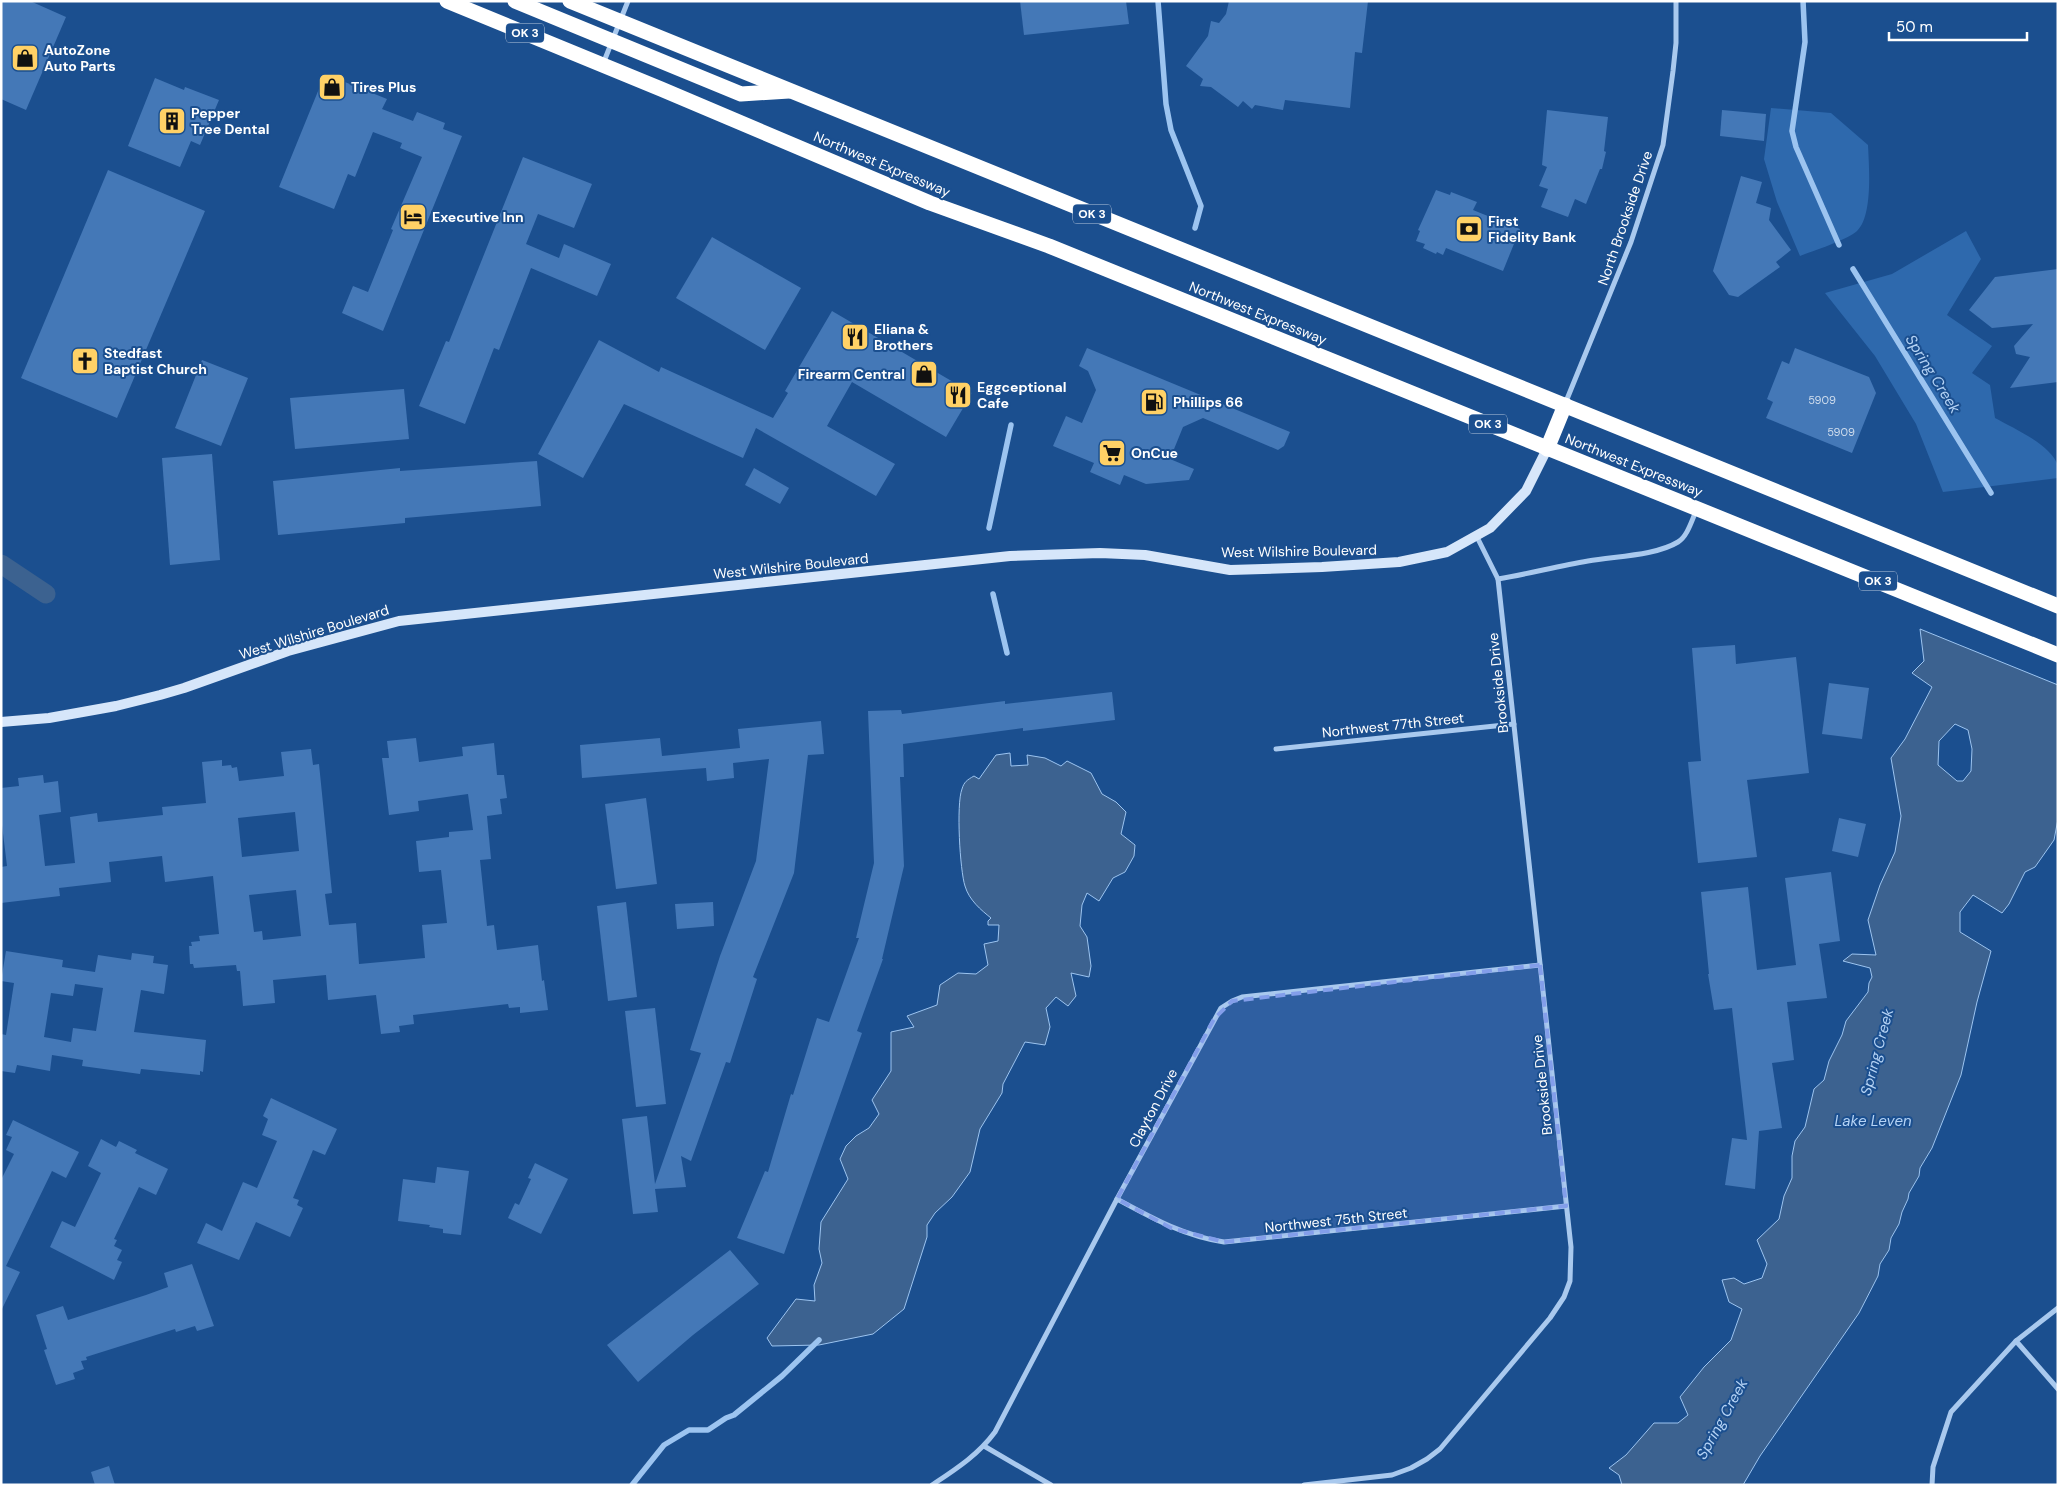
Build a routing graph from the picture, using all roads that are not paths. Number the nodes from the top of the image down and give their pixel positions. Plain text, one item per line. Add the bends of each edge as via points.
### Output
1 (447, 1) edge
2 (515, 1) edge
3 (570, 1) edge
4 (628, 1) edge
5 (1676, 1) edge
6 (619, 22) junction
7 (612, 42) junction
8 (602, 65) junction
9 (793, 91) junction
10 (1565, 405) junction
11 (1547, 449) junction
12 (1698, 508) junction
13 (1477, 537) junction
14 (1498, 579) junction
15 (2058, 606) edge
16 (2058, 655) edge
17 (1, 722) edge
18 (1514, 724) junction
19 (1276, 749) dead end
20 (1540, 965) junction
21 (1117, 1199) junction
22 (1566, 1206) junction
23 (2058, 1308) edge
24 (2016, 1341) junction
25 (2058, 1389) edge
26 (984, 1446) junction
27 (932, 1485) edge
28 (1051, 1485) edge
29 (1304, 1485) edge
30 (1932, 1485) edge

1 - 8 highway, Northwest Expressway / OK 3
2 - 7 highway
3 - 6 highway, OK 3
4 - 6 street
5 - 10 street, North Brookside Drive via 1676,43 1663,145 1631,242
6 - 7 street
6 - 9 highway, OK 3
7 - 8 street
7 - 9 highway via 741,94
8 - 11 highway, Northwest Expressway / OK 3 via 930,203 1050,246
9 - 10 highway, OK 3
10 - 11 highway
10 - 15 highway, OK 3
11 - 12 highway, Northwest Expressway / OK 3
11 - 13 main road, West Wilshire Boulevard via 1526,491 1500,520
12 - 14 street via 1680,541 1669,546
12 - 16 highway, Northwest Expressway / OK 3
13 - 14 street, Brookside Drive
13 - 17 main road, West Wilshire Boulevard via 1446,552 1399,562 1230,570 1145,555 1010,556 399,621 288,652 168,693 49,718
14 - 18 street, Brookside Drive
18 - 19 street, Northwest 77th Street
18 - 20 street, Brookside Drive
20 - 21 street, Clayton Drive via 1232,1000 1214,1019
20 - 22 street, Brookside Drive
21 - 22 street, Northwest 75th Street via 1172,1228 1224,1242
21 - 26 street, Clayton Drive via 995,1432
22 - 29 street, Brookside Drive via 1572,1264 1564,1297 1440,1449 1427,1460 1392,1475
23 - 24 street
24 - 25 street
24 - 30 street via 1951,1412 1933,1467
26 - 27 street, Clayton Drive
26 - 28 street

